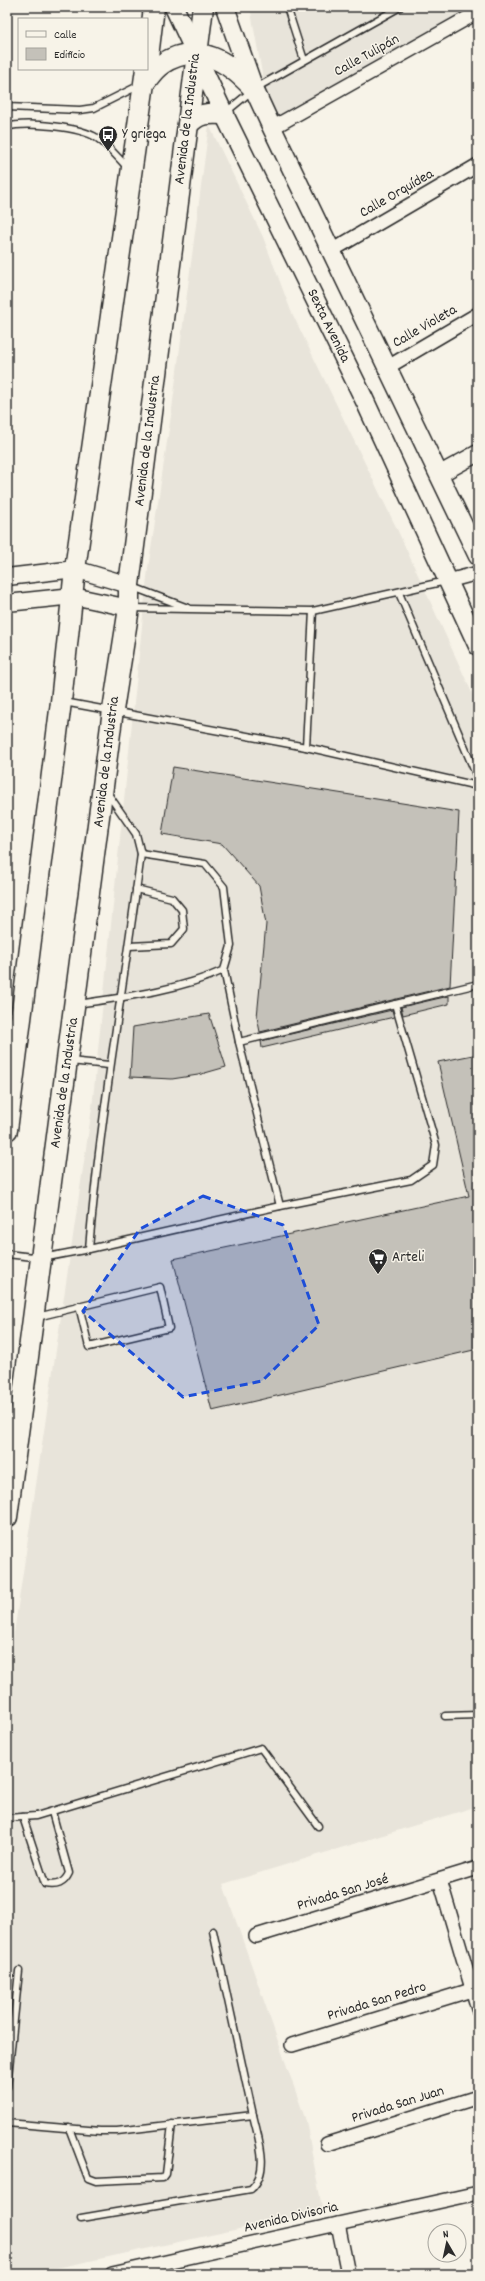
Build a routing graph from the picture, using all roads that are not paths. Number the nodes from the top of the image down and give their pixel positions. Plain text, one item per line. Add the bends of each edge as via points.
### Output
1 (154, 7) edge
2 (174, 7) edge
3 (203, 7) edge
4 (225, 7) edge
5 (287, 7) edge
6 (400, 7) edge
7 (478, 12) edge
8 (197, 54) junction
9 (148, 56) edge
10 (304, 60) junction
11 (146, 72) edge
12 (254, 89) junction
13 (7, 107) edge
14 (224, 114) junction
15 (188, 125) junction
16 (7, 128) edge
17 (272, 128) junction
18 (478, 166) edge
19 (132, 172) junction
20 (331, 250) junction
21 (478, 314) edge
22 (388, 367) junction
23 (478, 453) edge
24 (440, 474) junction
25 (478, 556) edge
26 (75, 569) junction
27 (478, 573) edge
28 (7, 577) edge
29 (448, 581) junction
30 (129, 585) junction
31 (399, 593) junction
32 (74, 596) junction
33 (7, 603) edge
34 (128, 608) junction
35 (193, 610) junction
36 (313, 611) junction
37 (478, 646) edge
38 (61, 702) junction
39 (113, 710) junction
40 (306, 748) junction
41 (478, 779) edge
42 (478, 786) edge
43 (103, 788) junction
44 (141, 854) junction
45 (136, 889) junction
46 (129, 946) junction
47 (224, 970) junction
48 (478, 984) edge
49 (122, 997) junction
50 (76, 1004) junction
51 (396, 1004) junction
52 (239, 1042) junction
53 (68, 1061) junction
54 (109, 1065) junction
55 (7, 1130) edge
56 (280, 1206) junction
57 (89, 1249) junction
58 (7, 1254) edge
59 (42, 1258) junction
60 (79, 1306) junction
61 (34, 1317) junction
62 (7, 1517) edge
63 (478, 1714) edge
64 (445, 1716) dead end
65 (52, 1812) junction
66 (7, 1818) edge
67 (23, 1818) junction
68 (318, 1826) dead end
69 (478, 1868) edge
70 (440, 1880) junction
71 (213, 1931) dead end
72 (256, 1936) dead end
73 (19, 1971) dead end
74 (475, 1989) edge
75 (478, 2009) edge
76 (292, 2045) dead end
77 (7, 2087) edge
78 (478, 2097) edge
79 (253, 2115) junction
80 (7, 2123) edge
81 (172, 2124) junction
82 (69, 2128) junction
83 (327, 2144) dead end
84 (478, 2193) edge
85 (82, 2218) dead end
86 (338, 2224) junction
87 (112, 2274) edge
88 (348, 2274) edge

1 - 9 main road
2 - 8 main road, Sexta Avenida
3 - 8 main road, Avenida de la Industria
4 - 12 main road
5 - 10 lane
6 - 10 lane
7 - 17 street, Calle Tulipán
8 - 11 main road via 179,56
8 - 12 main road via 222,60
8 - 14 main road, Sexta Avenida
8 - 15 main road, Avenida de la Industria
10 - 12 lane
11 - 13 lane via 94,108 80,110
11 - 19 main road
12 - 14 lane
12 - 17 main road
14 - 15 main road via 203,114 194,118
14 - 29 main road, Sexta Avenida via 364,399
15 - 30 main road, Avenida de la Industria
16 - 19 lane via 22,124 81,131 97,138
17 - 20 main road
18 - 20 street, Calle Orquídea
19 - 26 main road
20 - 22 main road
21 - 22 street, Calle Violeta
22 - 24 main road
23 - 24 street
24 - 25 main road
26 - 28 street
26 - 30 street
26 - 32 main road
27 - 29 street
29 - 31 lane
29 - 37 main road, Sexta Avenida
30 - 34 main road, Avenida de la Industria
30 - 35 lane
31 - 36 lane
31 - 41 lane
32 - 33 street
32 - 34 street
32 - 38 main road
34 - 35 lane
34 - 39 main road, Avenida de la Industria
35 - 36 lane
36 - 40 lane
38 - 39 lane
38 - 55 main road
39 - 40 lane
39 - 43 main road, Avenida de la Industria
40 - 42 lane
43 - 44 lane via 136,834
43 - 50 main road, Avenida de la Industria
44 - 45 lane
44 - 47 lane via 205,864 224,887 231,946
45 - 46 lane
45 - 46 lane via 172,898 182,910 184,929 171,944
46 - 49 lane
47 - 49 lane via 207,978
47 - 52 lane
48 - 51 lane
49 - 50 lane
49 - 54 lane
50 - 53 main road, Avenida de la Industria
51 - 52 lane
51 - 56 lane via 436,1145 433,1165 411,1180
52 - 56 lane
53 - 54 lane
53 - 59 main road, Avenida de la Industria
54 - 57 lane
56 - 57 lane
57 - 59 lane
58 - 59 lane
59 - 61 main road, Avenida de la Industria
60 - 60 lane via 89,1347 169,1328 160,1287
60 - 61 lane
61 - 62 main road, Avenida de la Industria
63 - 64 lane
65 - 67 lane
65 - 67 lane via 69,1873 66,1880 56,1886 45,1884
65 - 68 lane via 260,1748
66 - 67 lane
69 - 70 street, Privada San José
70 - 72 street, Privada San José
70 - 74 street
71 - 79 lane
73 - 77 lane
74 - 75 street
74 - 76 street, Privada San Pedro
78 - 83 street, Privada San Juan
79 - 81 lane
79 - 85 lane via 263,2167 258,2183 251,2189
80 - 82 lane
81 - 82 lane via 117,2131
81 - 82 lane via 166,2174 163,2178 96,2181 88,2178
84 - 86 street, Avenida Divisoria
86 - 87 street, Avenida Divisoria
86 - 88 street

